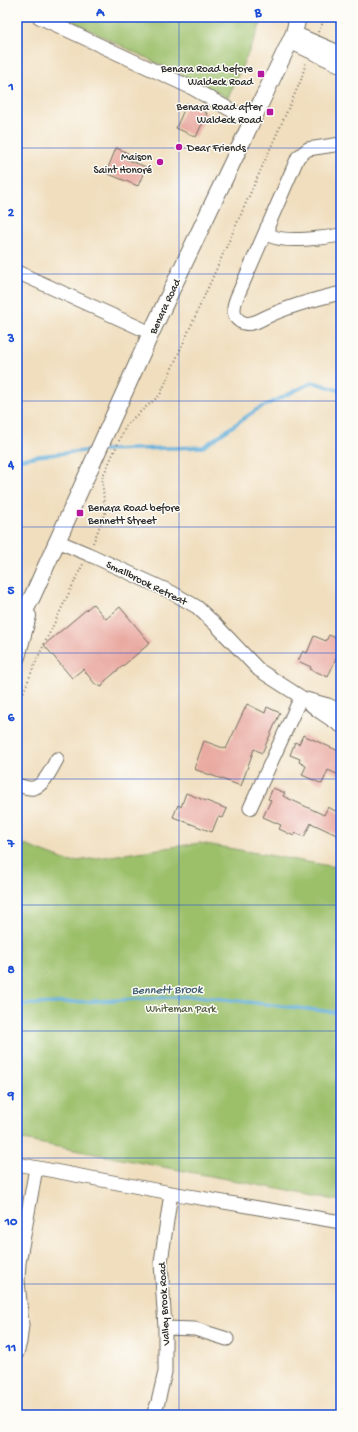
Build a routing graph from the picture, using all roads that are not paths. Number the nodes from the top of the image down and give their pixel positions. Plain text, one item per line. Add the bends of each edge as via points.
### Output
1 (39, 17) edge
2 (296, 25) edge
3 (311, 46) junction
4 (341, 53) edge
5 (341, 66) edge
6 (252, 122) junction
7 (341, 144) edge
8 (267, 227) junction
9 (341, 235) edge
10 (17, 272) edge
11 (341, 293) edge
12 (151, 333) junction
13 (57, 541) junction
14 (33, 595) junction
15 (17, 626) edge
16 (17, 657) edge
17 (301, 697) junction
18 (341, 711) edge
19 (341, 726) edge
20 (57, 759) dead end
21 (18, 784) edge
22 (250, 808) dead end
23 (17, 1164) edge
24 (36, 1168) junction
25 (171, 1193) junction
26 (341, 1222) edge
27 (166, 1328) junction
28 (227, 1339) dead end
29 (17, 1353) edge
30 (153, 1415) edge

1 - 6 street via 192,88
2 - 3 street
2 - 6 main road, Benara Road
3 - 4 street
3 - 5 street
6 - 12 main road, Benara Road
7 - 8 street via 308,149 298,157
8 - 9 street via 271,236 275,238
8 - 11 street via 234,303 238,319 244,323 253,323 310,300
10 - 12 street
12 - 13 main road, Benara Road
13 - 14 main road, Benara Road
13 - 17 street, Smallbrook Retreat via 171,592 197,607 259,670
14 - 15 main road, Benara Road
14 - 16 main road, Benara Road
17 - 18 street, Smallbrook Retreat
17 - 19 street, Smallbrook Retreat
17 - 22 street
20 - 21 street via 38,786 28,788
23 - 24 street
24 - 25 street
24 - 29 street via 19,1263 22,1325
25 - 26 street
25 - 27 street, Valley Brook Road via 160,1262
27 - 28 street via 195,1328
27 - 30 street, Valley Brook Road via 165,1372

